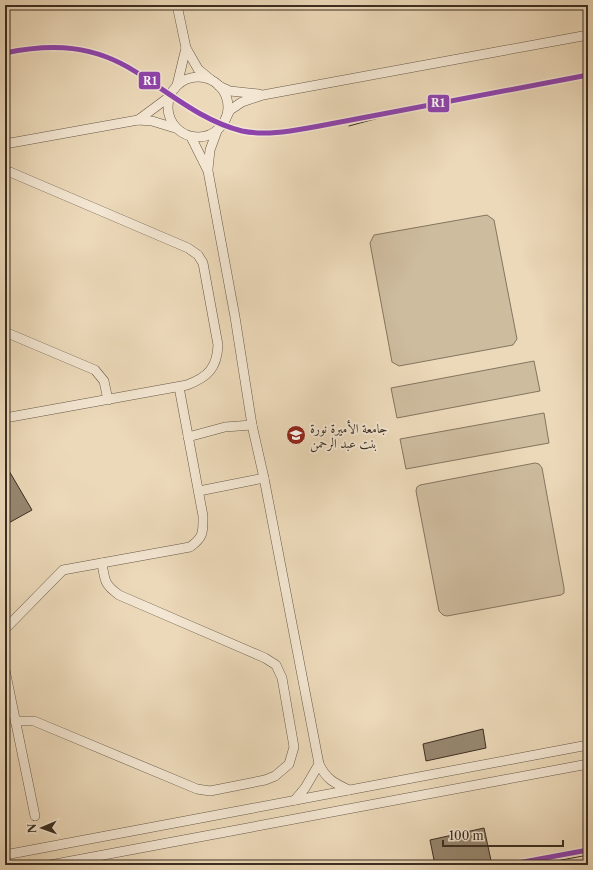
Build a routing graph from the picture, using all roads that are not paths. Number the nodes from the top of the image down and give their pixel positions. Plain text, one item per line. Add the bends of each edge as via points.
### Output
1 (177, 5) edge
2 (588, 35) edge
3 (186, 48) junction
4 (215, 83) junction
5 (177, 85) junction
6 (262, 95) junction
7 (169, 98) junction
8 (138, 120) junction
9 (225, 120) junction
10 (175, 128) junction
11 (217, 131) junction
12 (191, 137) junction
13 (5, 144) edge
14 (5, 171) edge
15 (208, 171) junction
16 (5, 332) edge
17 (179, 387) junction
18 (108, 400) junction
19 (5, 418) edge
20 (252, 425) junction
21 (188, 437) junction
22 (264, 478) junction
23 (199, 491) junction
24 (102, 563) junction
25 (5, 629) edge
26 (5, 670) edge
27 (15, 721) junction
28 (588, 745) edge
29 (319, 764) junction
30 (588, 764) edge
31 (349, 790) junction
32 (295, 800) junction
33 (34, 816) dead end
34 (5, 855) edge
35 (50, 865) edge

1 - 3 street
2 - 6 street
3 - 4 street via 198,69
3 - 5 street
4 - 5 street via 194,77
4 - 6 street via 230,91
4 - 9 street via 224,93 227,102
5 - 7 street
6 - 9 street via 242,102 230,110
7 - 8 street
7 - 10 street via 168,113
8 - 10 street
8 - 13 street
9 - 11 street
10 - 12 street
11 - 12 street via 209,136
11 - 15 street via 210,150
12 - 15 street
14 - 17 street via 188,248 198,255 203,263 218,345 217,357 206,375 198,381
15 - 20 street
16 - 18 street via 95,370 104,381
17 - 18 street
17 - 21 street
18 - 19 street
20 - 21 street
20 - 22 street
21 - 23 street
22 - 23 street
22 - 29 street
23 - 24 street via 203,516 203,530 199,540 190,546
24 - 25 street via 63,570
24 - 27 street via 109,588 119,595 265,658 276,666 282,678 294,747 289,764 275,776 265,780 210,791 197,789 34,721
26 - 27 street
27 - 33 street
28 - 31 street
29 - 31 street via 324,775
29 - 32 street
30 - 35 street
31 - 32 street
32 - 34 street

